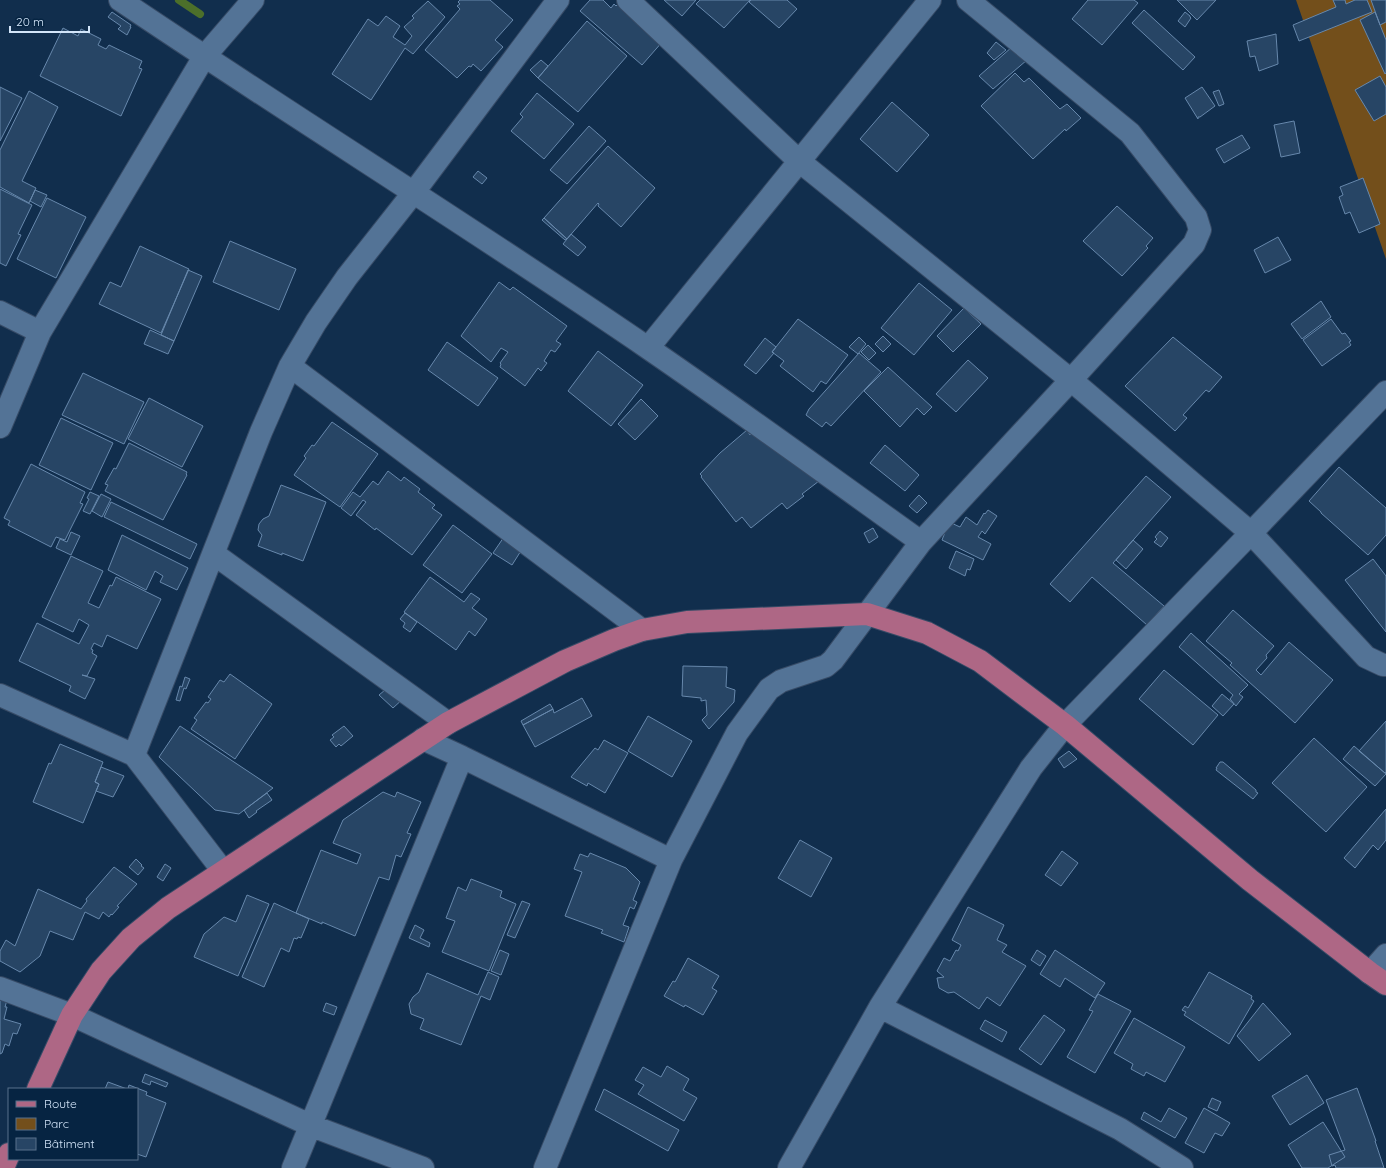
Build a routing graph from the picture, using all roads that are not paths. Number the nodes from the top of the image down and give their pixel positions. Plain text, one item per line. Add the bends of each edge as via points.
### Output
1 (120, 0) edge
2 (254, 0) edge
3 (558, 0) edge
4 (628, 0) edge
5 (930, 0) edge
6 (968, 0) edge
7 (204, 57) junction
8 (799, 161) junction
9 (414, 192) junction
10 (0, 312) edge
11 (40, 332) junction
12 (648, 348) junction
13 (290, 366) junction
14 (1071, 380) junction
15 (1386, 392) edge
16 (0, 427) edge
17 (1251, 533) junction
18 (921, 542) junction
19 (214, 554) junction
20 (867, 614) junction
21 (642, 630) junction
22 (1386, 665) edge
23 (0, 695) edge
24 (448, 723) junction
25 (1064, 725) junction
26 (423, 739) junction
27 (134, 755) junction
28 (462, 757) junction
29 (671, 860) junction
30 (222, 871) junction
31 (1386, 955) edge
32 (1378, 979) edge
33 (0, 988) edge
34 (880, 1007) junction
35 (72, 1015) junction
36 (38, 1088) edge
37 (312, 1126) junction
38 (8, 1156) edge
39 (3, 1168) edge
40 (294, 1168) edge
41 (423, 1168) edge
42 (545, 1168) edge
43 (789, 1168) edge
44 (1182, 1168) edge

1 - 7 street
2 - 7 street
3 - 9 street
4 - 8 street
5 - 8 street
6 - 14 street via 1130,133 1196,217 1200,230 1194,244
7 - 9 street
7 - 11 street
8 - 12 street
8 - 14 street
9 - 12 street
9 - 13 street via 347,277
10 - 11 street
11 - 16 street
12 - 18 street
13 - 19 street via 261,432
13 - 21 street
14 - 17 street
14 - 18 street
15 - 17 street
17 - 22 street via 1366,657
17 - 25 street
18 - 20 street
19 - 24 street
19 - 27 street
20 - 21 main road via 686,622
20 - 25 main road via 927,633 980,660
20 - 29 street via 826,666 781,681 769,689 737,733
21 - 24 main road via 565,661
23 - 27 street
24 - 26 main road
25 - 32 main road via 1250,880
25 - 34 street via 1032,768
26 - 28 street
26 - 30 main road
27 - 30 street
28 - 29 street
28 - 37 street
29 - 42 street
30 - 35 main road via 168,908 131,938 101,971
31 - 32 street
33 - 35 street
34 - 43 street
34 - 44 street via 1120,1129
35 - 36 main road
35 - 37 street
37 - 40 street
37 - 41 street
38 - 39 main road

